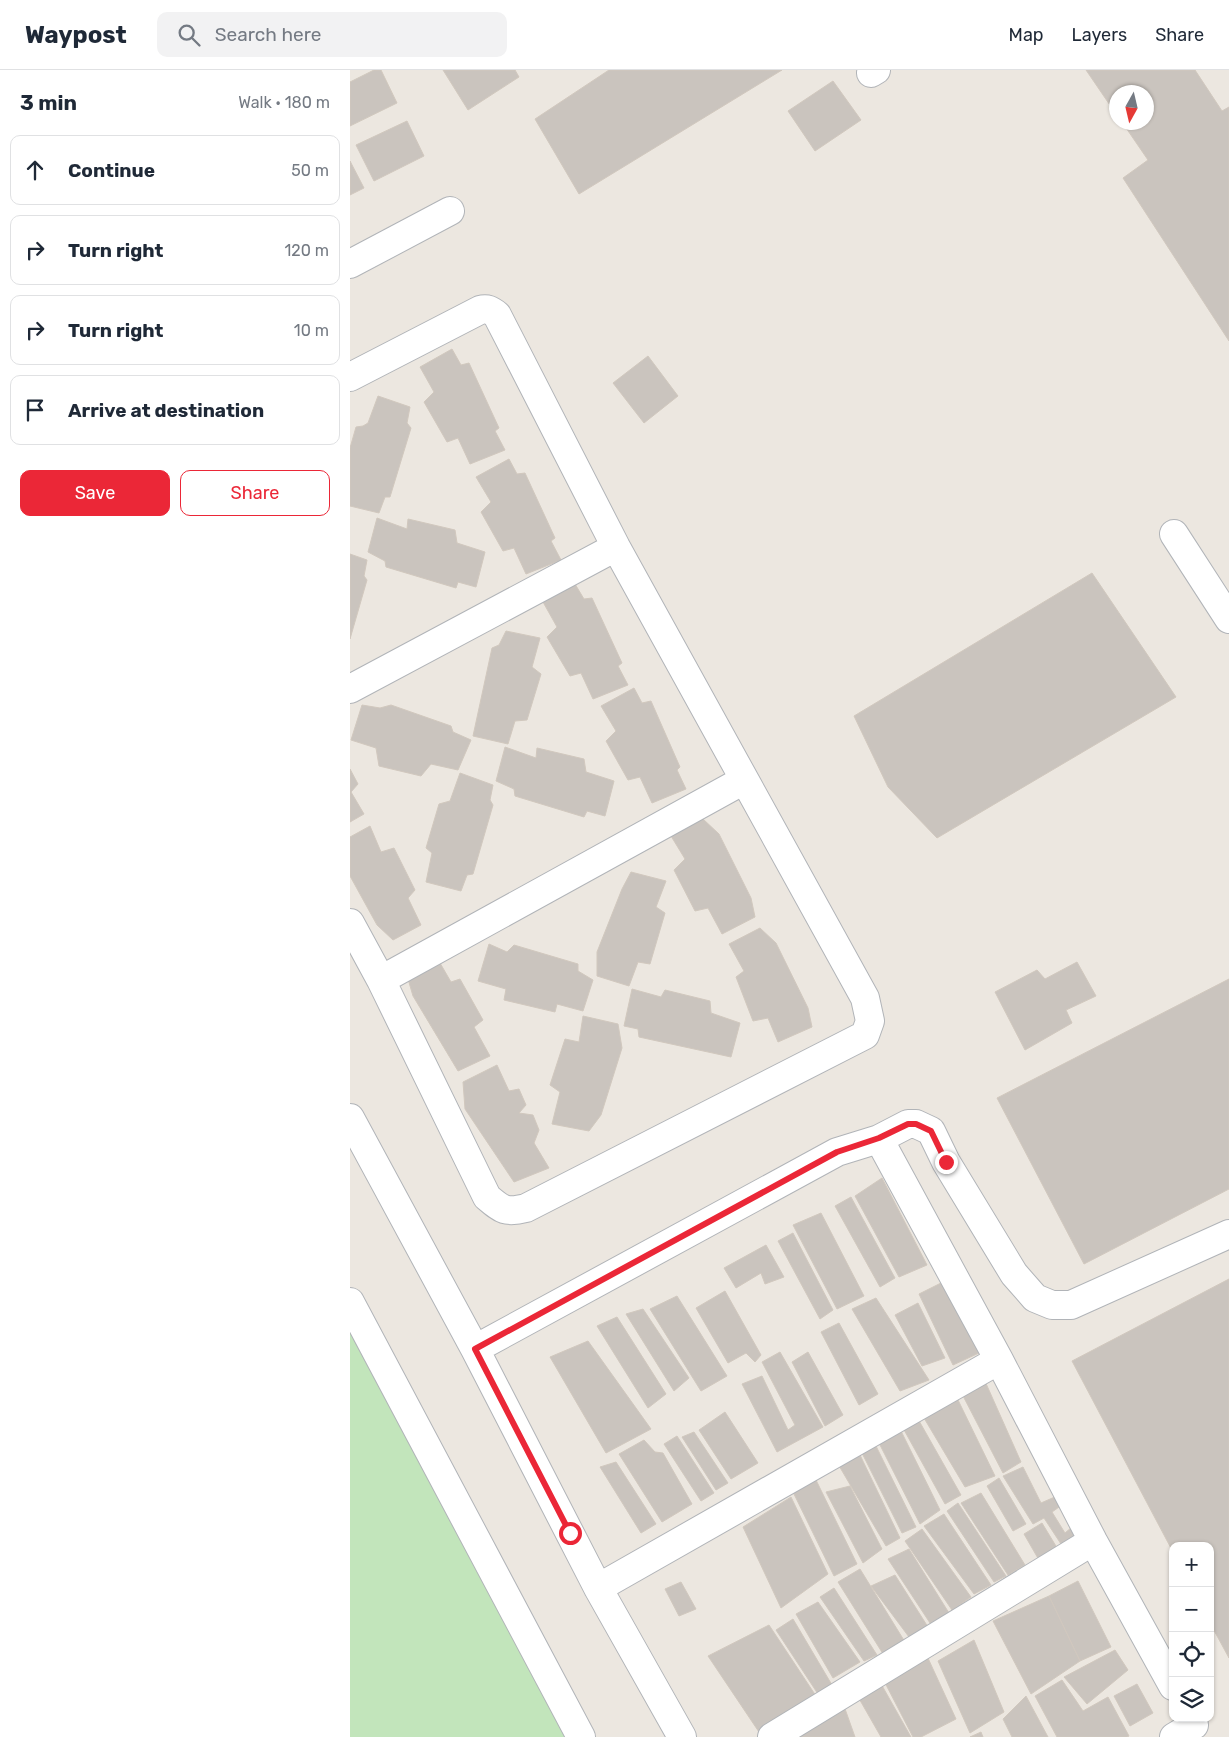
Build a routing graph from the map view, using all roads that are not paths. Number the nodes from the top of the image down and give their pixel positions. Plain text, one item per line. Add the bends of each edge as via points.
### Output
1 (450, 211) dead end
2 (350, 264) edge
3 (350, 377) edge
4 (1174, 534) dead end
5 (616, 547) junction
6 (1229, 620) edge
7 (350, 688) edge
8 (744, 780) junction
9 (350, 924) edge
10 (381, 980) junction
11 (350, 1118) edge
12 (879, 1138) junction
13 (1229, 1234) edge
14 (350, 1302) edge
15 (475, 1349) junction
16 (999, 1360) junction
17 (1093, 1541) junction
18 (598, 1588) junction
19 (1169, 1679) edge
20 (581, 1737) edge
21 (682, 1737) edge
22 (772, 1737) edge

1 - 2 street
3 - 5 street via 480,310 492,310
4 - 6 street
5 - 7 street
5 - 8 street
8 - 10 street
8 - 10 street via 865,998 870,1021 865,1035 526,1208 512,1211 500,1209 487,1197
9 - 10 street
11 - 15 street
12 - 13 street via 908,1124 931,1131 946,1162 1014,1274 1035,1298 1052,1305 1071,1305
12 - 15 street via 837,1152
12 - 16 street
14 - 20 street
15 - 18 street
16 - 17 street
16 - 18 street
17 - 19 street
17 - 22 street
18 - 21 street

